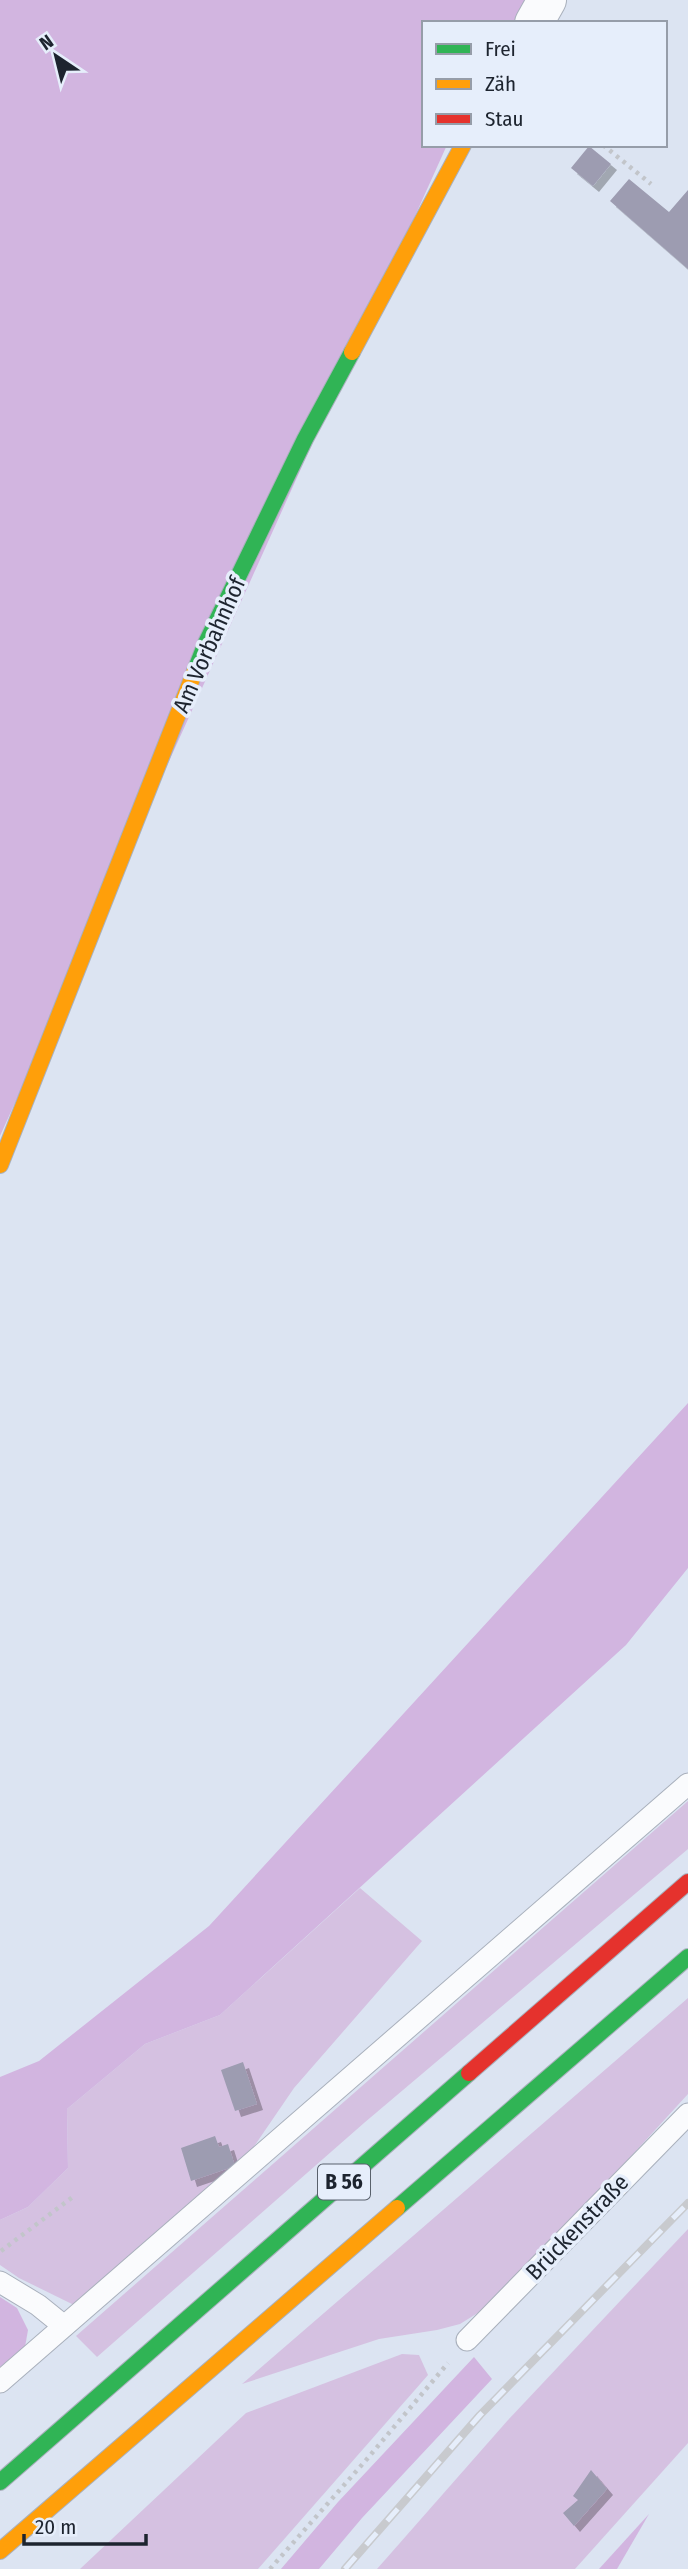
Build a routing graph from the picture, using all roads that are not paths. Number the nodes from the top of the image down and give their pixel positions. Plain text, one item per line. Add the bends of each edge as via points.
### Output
1 (547, 0) edge
2 (535, 21) edge
3 (462, 147) edge
4 (0, 1165) edge
5 (688, 1784) edge
6 (688, 1882) edge
7 (688, 1957) edge
8 (688, 2114) edge
9 (0, 2282) edge
10 (64, 2326) junction
11 (467, 2340) road end
12 (0, 2382) edge
13 (0, 2482) edge
14 (0, 2551) edge

1 - 2 street
3 - 4 main road, Am Vorbahnhof via 305,439 206,643
5 - 10 lane
6 - 13 main road, B 56
7 - 14 main road, B 56
8 - 11 lane, Brückenstraße
9 - 10 lane
10 - 12 lane

